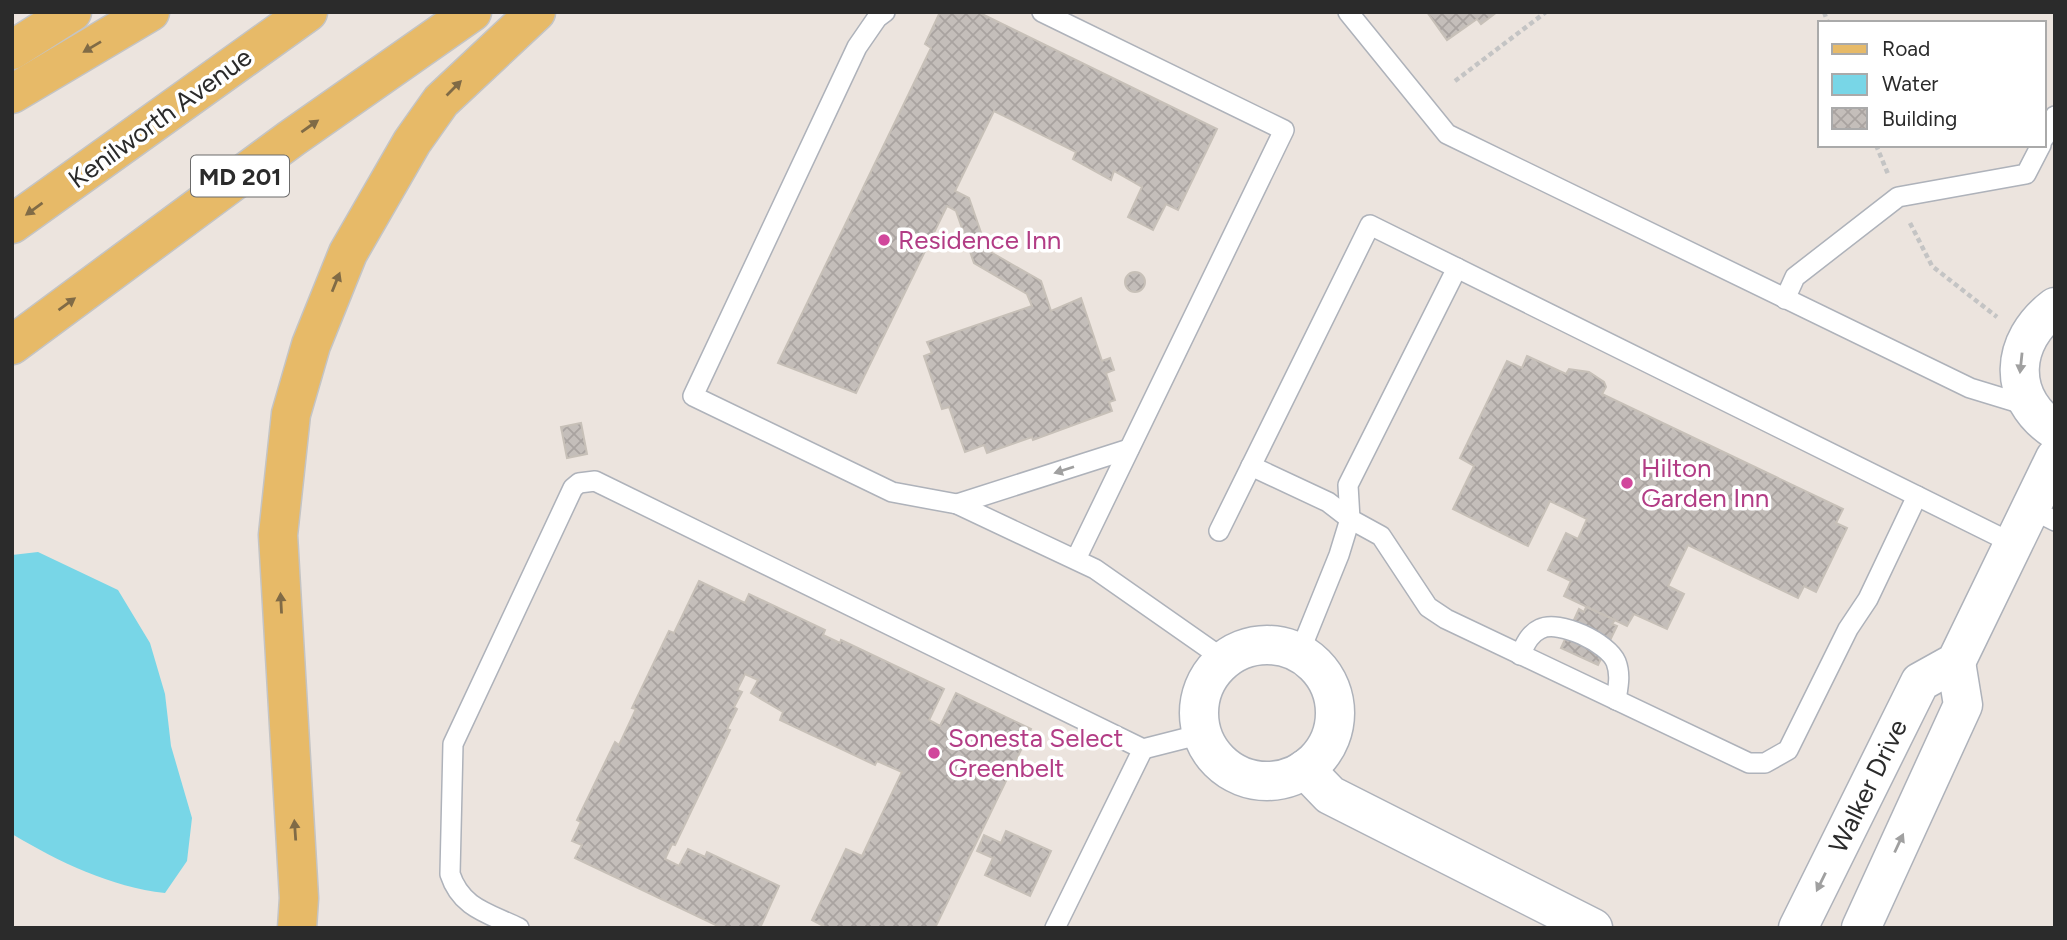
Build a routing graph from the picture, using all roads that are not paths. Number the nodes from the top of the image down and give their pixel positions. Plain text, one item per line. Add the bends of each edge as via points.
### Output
1 (72, 12) edge
2 (150, 12) edge
3 (308, 12) edge
4 (472, 12) edge
5 (536, 12) edge
6 (885, 12) edge
7 (1042, 12) edge
8 (1348, 12) edge
9 (12, 50) edge
10 (12, 94) edge
11 (2055, 116) edge
12 (2046, 134) edge
13 (2039, 147) edge
14 (12, 224) edge
15 (1457, 268) junction
16 (1785, 299) junction
17 (2055, 307) edge
18 (12, 345) edge
19 (2042, 418) edge
20 (1129, 449) junction
21 (2055, 458) edge
22 (1251, 466) junction
23 (1917, 496) junction
24 (957, 504) junction
25 (2043, 515) edge
26 (1350, 519) junction
27 (1219, 531) dead end
28 (2014, 544) junction
29 (1076, 559) junction
30 (1298, 654) junction
31 (1520, 655) junction
32 (1225, 660) junction
33 (1956, 662) junction
34 (1616, 700) junction
35 (1202, 734) junction
36 (1143, 749) junction
37 (1305, 769) junction
38 (304, 918) edge
39 (519, 928) edge
40 (1055, 928) edge
41 (1592, 928) edge
42 (1798, 928) edge
43 (1861, 928) edge

1 - 9 main road
2 -> 10 main road
3 -> 14 main road, Kenilworth Avenue
18 -> 4 main road, MD 201
38 -> 5 main road via 278,535 291,414 311,345 348,253 412,142 441,102
6 - 24 lane via 857,47 693,397 892,492
7 - 20 lane via 1284,130
8 - 16 lane via 1447,134
11 - 12 lane
13 - 16 lane via 2026,174 1898,197 1795,277
15 - 22 lane via 1370,225
15 - 23 lane
15 - 26 lane via 1348,485
16 - 19 lane
17 -> 19 street via 2037,321 2024,343 2019,370 2022,391
20 -> 24 lane
20 - 29 lane
21 - 25 street
22 - 26 lane via 1328,502
22 - 27 lane
23 - 28 lane
23 - 34 lane via 1788,750 1765,763 1749,763
24 - 29 lane
25 - 28 street
26 - 30 lane
26 - 31 lane via 1381,536 1428,607
28 - 33 street
29 - 32 lane
30 - 32 street via 1267,645 1241,649
30 - 37 street via 1318,667 1331,687 1335,708 1330,740
31 - 34 lane
31 - 34 lane via 1532,634 1542,627 1570,629 1615,658
32 - 35 street via 1204,686 1198,714
33 -> 42 street, Walker Drive via 1920,682
43 -> 33 street, Walker Drive via 1963,705
35 - 36 lane
35 - 37 street via 1211,754 1240,776 1267,782 1293,777
36 - 39 lane via 595,481 579,482 453,744 453,885 466,901
36 - 40 lane
37 - 41 street via 1330,795

